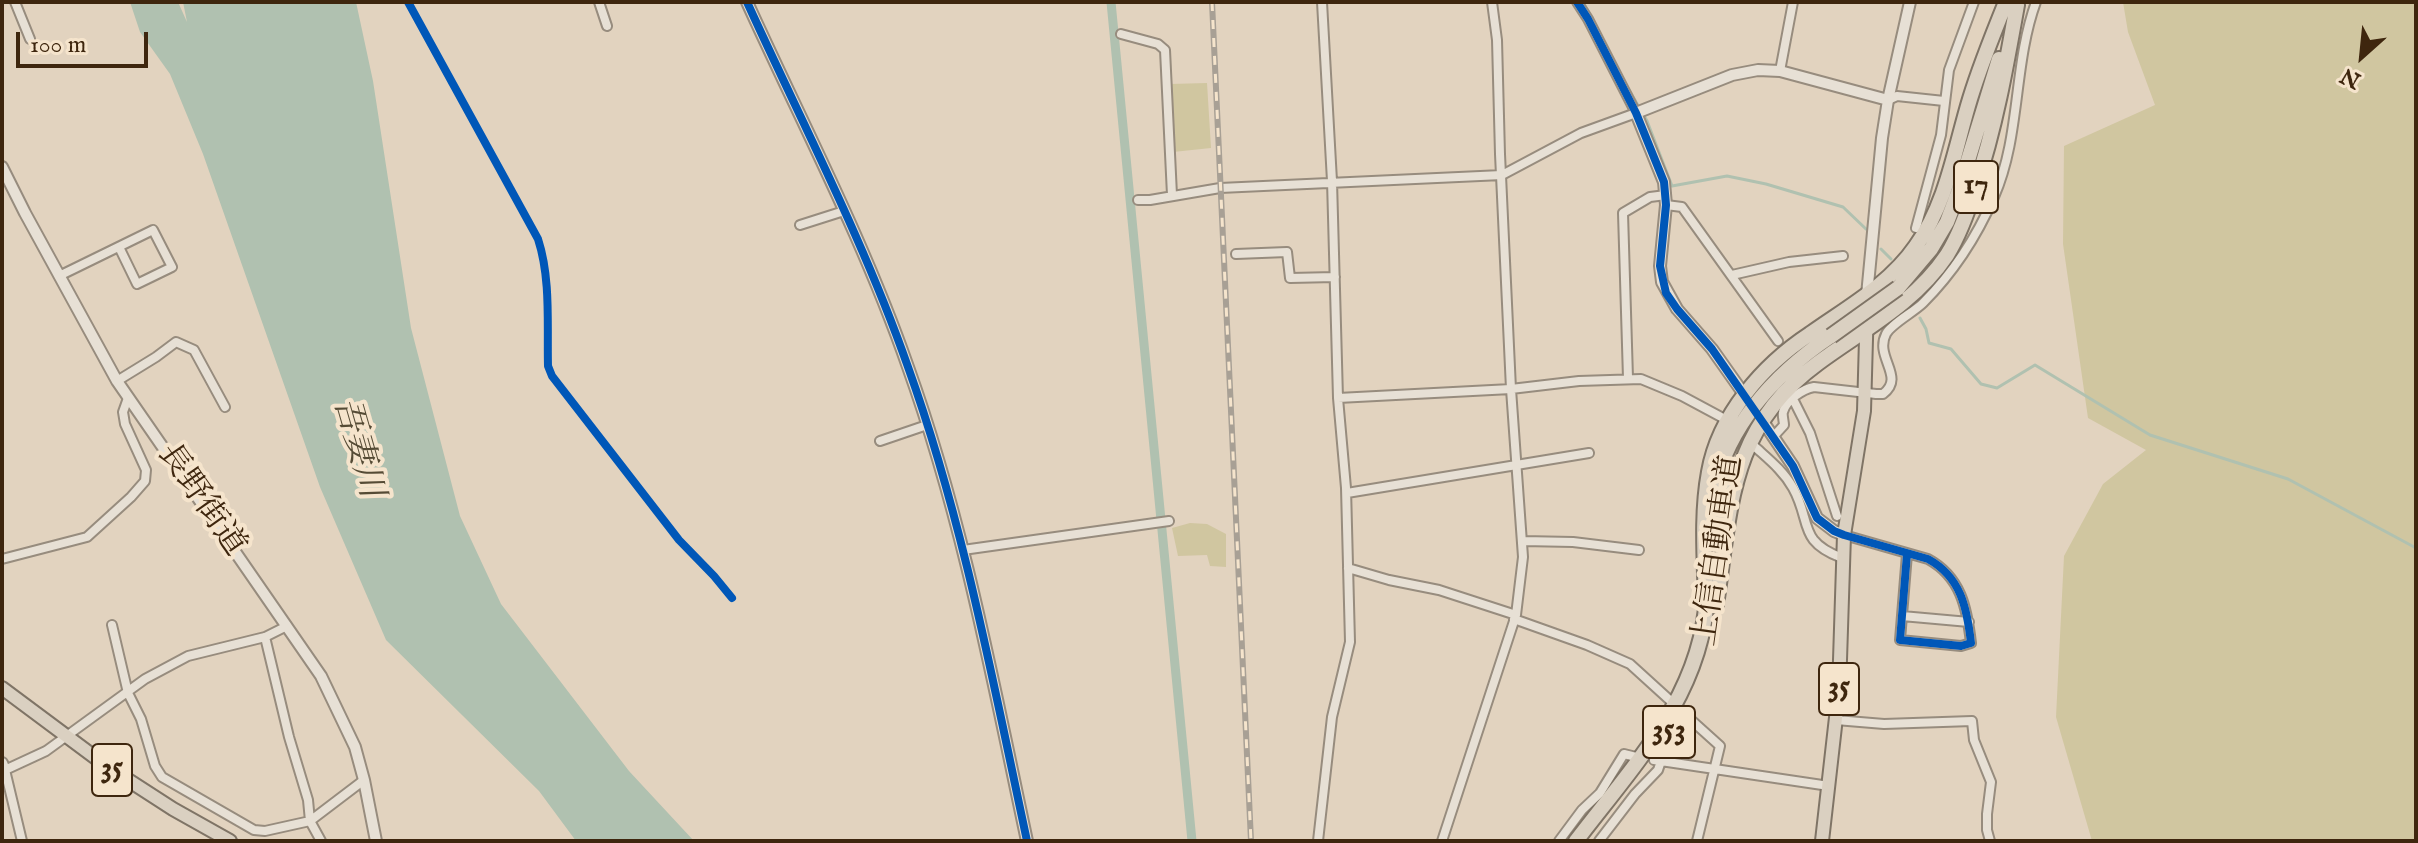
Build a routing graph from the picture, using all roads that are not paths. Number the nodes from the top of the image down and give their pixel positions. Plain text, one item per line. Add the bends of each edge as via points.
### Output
1 (15, 2) edge
2 (599, 2) edge
3 (747, 2) edge
4 (1322, 2) edge
5 (1492, 2) edge
6 (1577, 2) edge
7 (1793, 2) edge
8 (1910, 2) edge
9 (1974, 2) edge
10 (2036, 2) edge
11 (2014, 3) edge
12 (607, 26) dead end
13 (1121, 34) dead end
14 (30, 39) dead end
15 (1780, 71) junction
16 (1888, 100) junction
17 (1944, 101) junction
18 (1640, 111) junction
19 (1941, 135) junction
20 (1954, 138) dead end
21 (1994, 149) dead end
22 (2008, 153) junction
23 (2, 167) edge
24 (1502, 175) junction
25 (1332, 181) junction
26 (1172, 195) junction
27 (1138, 200) dead end
28 (1666, 200) junction
29 (844, 211) junction
30 (800, 225) dead end
31 (1916, 228) dead end
32 (119, 247) junction
33 (1236, 254) dead end
34 (1843, 256) dead end
35 (1732, 275) junction
36 (59, 276) junction
37 (1335, 277) junction
38 (1278, 278) dead end
39 (1290, 278) junction
40 (1898, 288) joint
41 (1867, 295) junction
42 (1866, 332) junction
43 (1778, 341) dead end
44 (1628, 378) junction
45 (117, 381) junction
46 (1511, 389) junction
47 (1741, 390) dead end
48 (1865, 393) junction
49 (128, 398) junction
50 (1338, 398) junction
51 (1793, 399) junction
52 (225, 407) dead end
53 (1723, 418) dead end
54 (927, 425) junction
55 (1766, 426) dead end
56 (1773, 437) junction
57 (880, 441) dead end
58 (1753, 445) dead end
59 (1589, 453) dead end
60 (1516, 465) junction
61 (1347, 493) junction
62 (1837, 516) dead end
63 (1169, 521) dead end
64 (1844, 535) junction
65 (1523, 541) junction
66 (963, 550) junction
67 (1639, 550) dead end
68 (1907, 554) junction
69 (1842, 558) junction
70 (2, 559) edge
71 (1348, 568) junction
72 (1711, 605) junction
73 (1902, 616) junction
74 (1515, 617) junction
75 (1969, 622) junction
76 (112, 625) dead end
77 (287, 626) junction
78 (265, 637) junction
79 (2, 688) edge
80 (128, 693) junction
81 (1674, 704) tunnel mouth
82 (1690, 719) tunnel mouth
83 (1836, 720) junction
84 (65, 737) junction
85 (1636, 757) dead end
86 (3, 767) edge
87 (1716, 768) junction
88 (364, 780) junction
89 (1829, 786) junction
90 (5, 789) edge
91 (310, 821) junction
92 (22, 841) edge
93 (230, 841) edge
94 (321, 841) edge
95 (376, 841) edge
96 (1027, 841) edge
97 (1318, 841) edge
98 (1442, 841) edge
99 (1559, 841) edge
100 (1576, 841) edge
101 (1585, 841) edge
102 (1599, 841) edge
103 (1697, 841) edge
104 (1822, 841) edge
105 (1990, 841) edge

1 - 14 street
2 - 12 street
3 - 29 street
4 - 25 street
5 - 24 street
6 - 18 street
7 - 15 street
8 - 16 street
9 - 17 street via 1949,70
10 - 22 street via 2021,56
11 - 40 highway, 上信自動車道 / 17 via 1947,222
11 - 41 highway, 17 via 1972,93 1930,223 1906,260
11 - 42 highway, 17 via 1989,141 1959,233 1927,280
13 - 26 street via 1165,50
15 - 16 street
15 - 18 street via 1732,75
16 - 17 street via 1897,96
16 - 41 street
17 - 19 street
18 - 24 street via 1581,133
18 - 28 street
19 - 20 street
19 - 31 street
21 - 22 street
22 - 48 street via 1994,198 1959,259 1922,304 1888,330 1882,353 1892,371 1891,386 1883,394
23 - 36 street, 長野街道
24 - 25 street
24 - 46 street
25 - 26 street
25 - 37 street
26 - 27 street
28 - 35 street via 1682,207
28 - 44 street via 1650,197 1623,213
28 - 47 street via 1660,266 1666,293
29 - 30 street
29 - 54 street via 877,284
32 - 32 street via 153,230 172,267 137,284
32 - 36 street
33 - 39 street via 1287,252
34 - 35 street
35 - 43 street
36 - 45 street, 長野街道
37 - 39 street
37 - 50 street
38 - 39 street
40 - 72 highway, 上信自動車道 / 353, bridge via 1790,366 1746,417 1727,466
41 - 42 main road, 35
41 - 72 highway, 353 via 1774,362 1740,400 1724,428 1712,457 1705,501
42 - 48 main road, 35
42 - 72 highway, 353 via 1794,383 1759,423 1734,483
44 - 46 street
44 - 53 street via 1654,384
45 - 49 street, 長野街道
45 - 52 street via 176,342 194,350
46 - 50 street
46 - 60 street
48 - 51 street via 1814,387
48 - 64 main road, 35
49 - 70 street via 125,424 146,470 145,481 87,537
49 - 77 street, 長野街道
50 - 61 street
51 - 56 street via 1784,409 1783,428
51 - 62 street
54 - 57 street
54 - 66 street
55 - 56 street
56 - 64 street via 1817,518
58 - 69 street via 1793,488 1811,539
59 - 60 street
60 - 61 street
60 - 65 street
61 - 71 street
63 - 66 street
64 - 68 street
64 - 69 main road, 35
65 - 67 street
65 - 74 street
66 - 96 street
68 - 73 street
68 - 75 street via 1928,559 1950,576
69 - 83 main road, 35
71 - 74 street via 1439,590
71 - 97 street via 1350,642 1332,717
72 - 100 highway, 上信自動車道 / 353 via 1694,664 1672,711
72 - 101 highway, 上信自動車道 / 353 via 1705,657 1678,717
73 - 75 street
73 - 75 street via 1900,640 1961,646 1971,643
74 - 81 street via 1630,664
74 - 98 street
76 - 80 street
77 - 78 street
77 - 88 street, 長野街道 via 333,698
78 - 80 street via 188,656
78 - 91 street
79 - 84 main road, 35
80 - 84 street
80 - 91 street via 162,777 254,830
82 - 87 street via 1720,746
83 - 89 main road, 35
83 - 105 street via 1972,721 1991,782
84 - 86 street via 46,751
84 - 93 main road, 35
85 - 99 street via 1624,754 1600,793
86 - 90 street
87 - 89 street
87 - 102 street via 1658,760 1658,770
87 - 103 street
88 - 91 street
88 - 95 street, 長野街道
89 - 104 main road, 35
90 - 92 street
91 - 94 street

